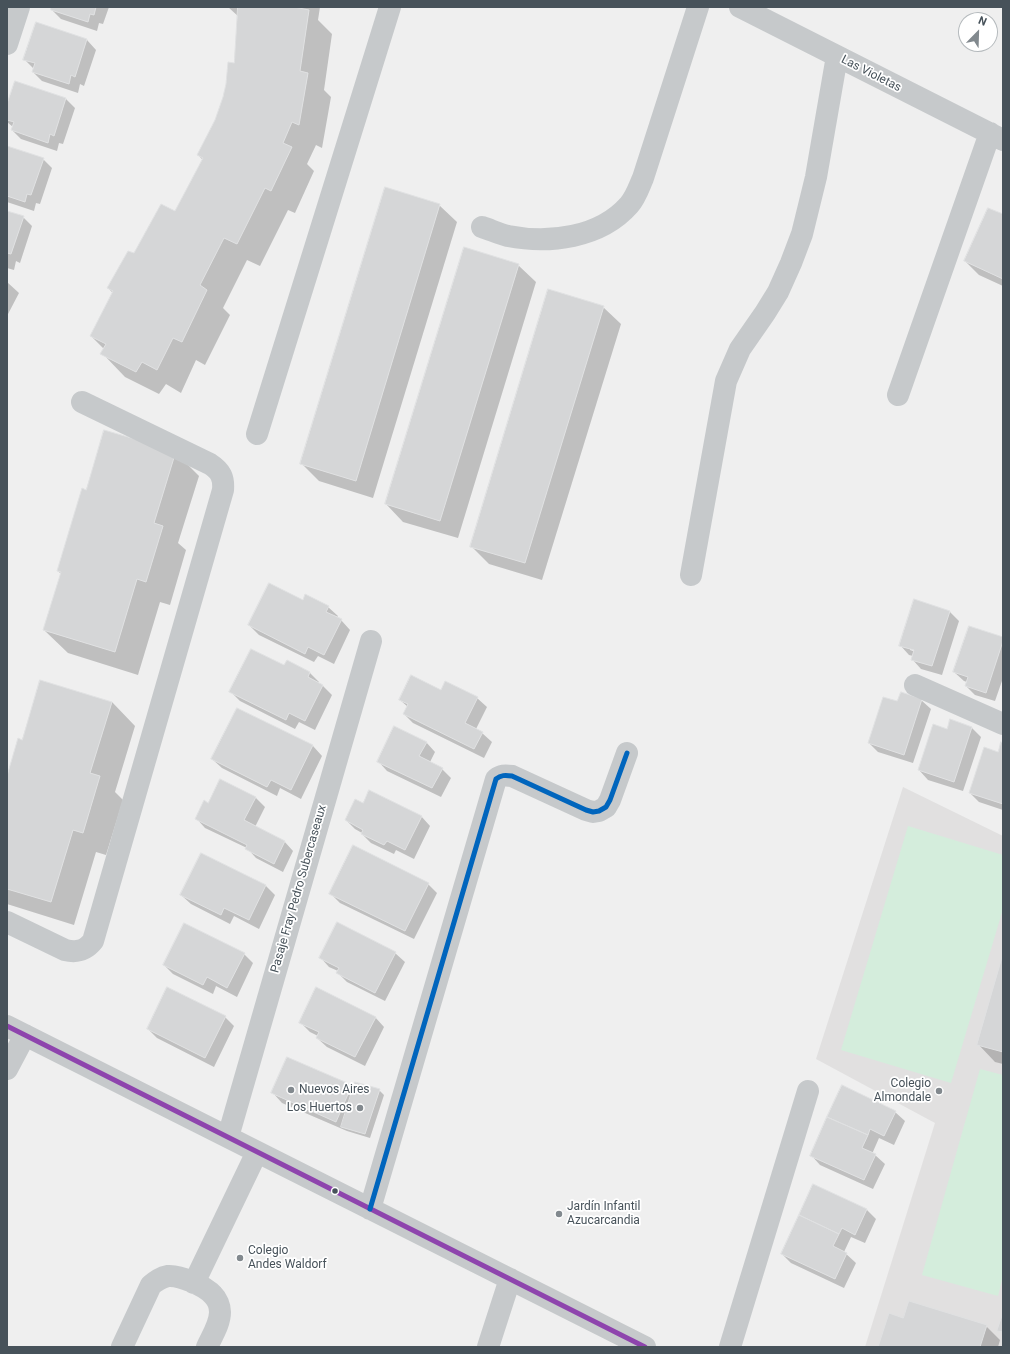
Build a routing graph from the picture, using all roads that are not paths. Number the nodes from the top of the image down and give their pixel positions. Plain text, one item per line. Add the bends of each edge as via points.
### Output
1 (19, 7) edge
2 (390, 7) edge
3 (698, 7) edge
4 (740, 7) edge
5 (7, 44) edge
6 (837, 56) junction
7 (996, 137) edge
8 (482, 228) dead end
9 (898, 395) dead end
10 (82, 402) dead end
11 (257, 434) dead end
12 (691, 575) dead end
13 (370, 641) dead end
14 (915, 684) dead end
15 (1003, 724) edge
16 (627, 753) dead end
17 (7, 922) edge
18 (16, 1031) edge
19 (7, 1069) edge
20 (808, 1091) dead end
21 (228, 1137) junction
22 (257, 1152) junction
23 (370, 1209) junction
24 (510, 1279) junction
25 (194, 1283) junction
26 (122, 1347) edge
27 (207, 1347) edge
28 (488, 1347) edge
29 (645, 1347) edge
30 (730, 1347) edge

1 - 5 street
2 - 11 street
3 - 8 street via 638,192 616,218 600,227 562,238 508,236
4 - 6 street, Las Violetas
6 - 7 street, Las Violetas
6 - 12 street via 816,177 802,234 778,292 740,348 726,380
7 - 9 street
10 - 17 street via 217,468 222,475 222,490 93,941 82,951 74,952
13 - 21 street, Pasaje Fray Pedro Subercaseaux
14 - 15 street
16 - 23 street via 610,800 600,811 586,810 512,776 500,776 496,779
18 - 19 street
18 - 21 street
20 - 30 street
21 - 22 street
22 - 23 street
22 - 25 street
23 - 24 street
24 - 28 street
24 - 29 street
25 - 26 street via 168,1276 151,1285
25 - 27 street via 214,1295 218,1302 219,1321

